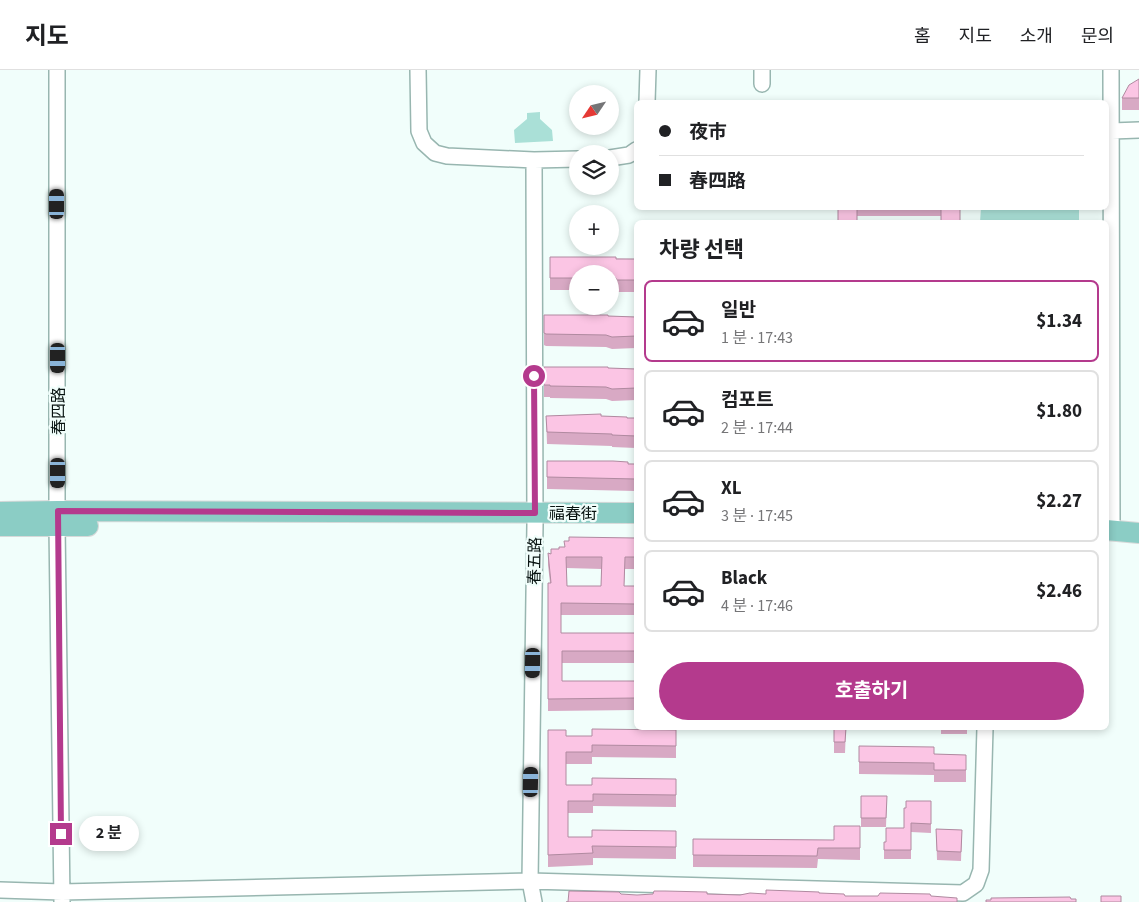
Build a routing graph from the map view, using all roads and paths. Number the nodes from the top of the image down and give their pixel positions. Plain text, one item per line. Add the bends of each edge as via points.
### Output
1 (57, 70) edge
2 (418, 70) edge
3 (648, 70) edge
4 (1112, 70) edge
5 (647, 100) edge
6 (1139, 130) edge
7 (1112, 131) junction
8 (634, 152) edge
9 (619, 157) edge
10 (569, 159) edge
11 (534, 160) junction
12 (0, 512) edge
13 (634, 513) edge
14 (58, 519) junction
15 (535, 519) junction
16 (634, 524) edge
17 (1139, 524) edge
18 (0, 526) edge
19 (1109, 526) edge
20 (1139, 533) edge
21 (985, 730) edge
22 (530, 881) junction
23 (0, 890) edge
24 (62, 897) edge
25 (964, 897) edge
26 (534, 902) edge

1 - 14 street, 春四路
2 - 11 street via 419,131 424,143 435,153
3 - 5 street
4 - 7 street
6 - 7 street
7 - 19 street
8 - 9 street
10 - 11 street
11 - 15 street, 春五路
12 - 14 main road, 福春街
13 - 15 main road, 福春街
14 - 15 main road, 福春街
14 - 18 main road, 福春街
14 - 24 street, 春四路
15 - 16 main road, 福春街
15 - 22 street, 春五路
17 - 19 main road
19 - 20 main road
21 - 25 street via 982,870 976,884
22 - 24 street
22 - 25 street
22 - 26 street, 春五路
23 - 24 street

